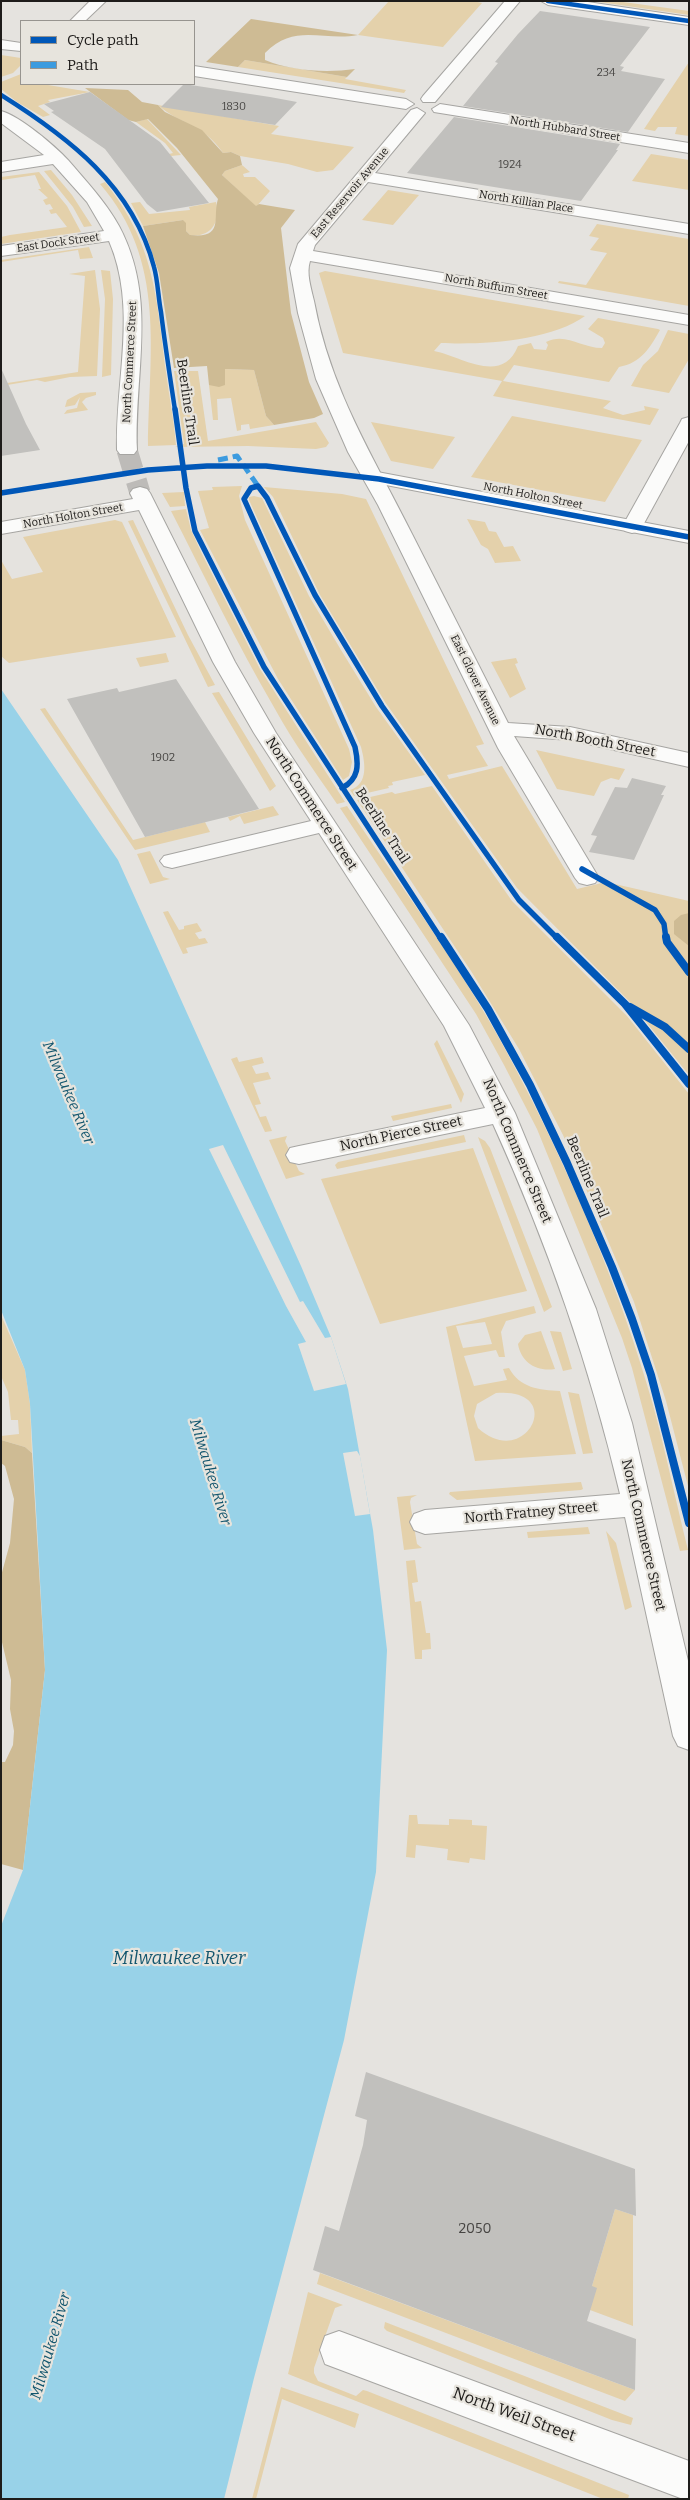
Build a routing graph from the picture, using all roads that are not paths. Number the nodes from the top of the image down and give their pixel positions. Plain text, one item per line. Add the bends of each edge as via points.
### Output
1 (100, 1) edge
2 (513, 1) edge
3 (522, 1) edge
4 (548, 1) edge
5 (78, 20) edge
6 (689, 21) edge
7 (1, 44) edge
8 (20, 47) edge
9 (195, 72) edge
10 (435, 104) junction
11 (412, 109) junction
12 (1, 116) edge
13 (689, 148) edge
14 (58, 158) junction
15 (1, 166) edge
16 (364, 176) junction
17 (689, 229) edge
18 (114, 235) junction
19 (1, 251) edge
20 (302, 254) junction
21 (689, 320) edge
22 (689, 424) edge
23 (127, 450) tunnel mouth
24 (372, 477) junction
25 (142, 498) joint
26 (632, 527) junction
27 (1, 528) edge
28 (689, 538) edge
29 (500, 730) junction
30 (689, 760) edge
31 (324, 825) junction
32 (172, 861) dead end
33 (587, 878) dead end
34 (502, 1113) junction
35 (299, 1155) dead end
36 (636, 1504) junction
37 (425, 1522) dead end
38 (689, 1736) edge
39 (339, 2350) dead end
40 (689, 2481) edge

1 - 5 street
2 - 3 street
2 - 10 street
4 - 6 street
7 - 8 street
9 - 11 street
10 - 11 street, North Hubbard Street via 428,114
10 - 13 street, North Hubbard Street
11 - 16 street, East Reservoir Avenue
12 - 14 street, North Commerce Street via 27,132
14 - 15 street
14 - 18 street, North Commerce Street via 107,218
16 - 17 street, North Killian Place
16 - 20 street, East Reservoir Avenue via 315,233
18 - 19 street, East Dock Street
18 - 23 street, North Commerce Street via 132,288 134,317
20 - 21 street, North Buffum Street
20 - 24 street, East Reservoir Avenue via 299,268 303,291 325,379
22 - 26 street
24 - 26 street, North Holton Street
24 - 29 street, East Glover Avenue
25 - 27 street, North Holton Street
25 - 31 street, North Commerce Street via 224,662
26 - 28 street, North Holton Street
29 - 30 street, North Booth Street via 522,728 557,732
29 - 33 street, East Glover Avenue
31 - 32 street
31 - 34 street, North Commerce Street via 456,1025
34 - 35 street, North Pierce Street
34 - 36 street, North Commerce Street via 598,1356
36 - 37 street, North Fratney Street
36 - 38 street, North Commerce Street
39 - 40 street, North Weil Street

